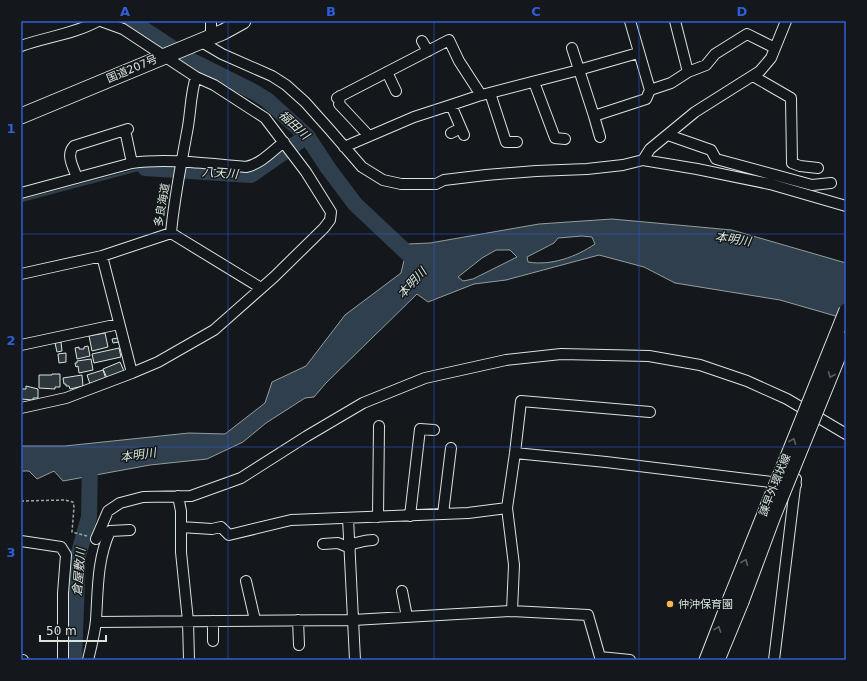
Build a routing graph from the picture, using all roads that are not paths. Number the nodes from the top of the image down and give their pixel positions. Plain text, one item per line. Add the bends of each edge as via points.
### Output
1 (98, 21) edge
2 (101, 21) edge
3 (242, 21) edge
4 (630, 21) edge
5 (675, 21) edge
6 (786, 21) edge
7 (204, 35) edge
8 (422, 41) dead end
9 (21, 46) edge
10 (572, 48) dead end
11 (775, 48) junction
12 (428, 51) junction
13 (638, 53) junction
14 (167, 54) junction
15 (580, 70) junction
16 (387, 72) junction
17 (688, 72) junction
18 (753, 76) junction
19 (196, 77) junction
20 (534, 82) junction
21 (650, 90) junction
22 (396, 91) dead end
23 (485, 94) junction
24 (451, 105) junction
25 (21, 116) edge
26 (594, 116) junction
27 (451, 133) dead end
28 (668, 135) junction
29 (369, 136) junction
30 (600, 137) dead end
31 (565, 139) dead end
32 (284, 142) junction
33 (517, 142) dead end
34 (344, 147) junction
35 (643, 160) junction
36 (182, 162) junction
37 (132, 163) junction
38 (77, 178) junction
39 (21, 193) edge
40 (846, 206) edge
41 (171, 233) junction
42 (102, 256) junction
43 (21, 274) edge
44 (260, 288) junction
45 (846, 310) edge
46 (119, 324) junction
47 (846, 339) edge
48 (21, 344) edge
49 (132, 373) junction
50 (21, 408) edge
51 (650, 412) dead end
52 (379, 426) dead end
53 (434, 430) dead end
54 (846, 434) edge
55 (450, 448) dead end
56 (800, 450) dead end
57 (515, 453) junction
58 (796, 485) junction
59 (178, 496) junction
60 (507, 508) junction
61 (443, 514) junction
62 (410, 516) junction
63 (378, 517) junction
64 (348, 518) junction
65 (181, 527) junction
66 (130, 530) dead end
67 (96, 539) road end
68 (373, 540) dead end
69 (21, 541) edge
70 (323, 544) dead end
71 (350, 546) junction
72 (246, 581) dead end
73 (402, 591) dead end
74 (736, 600) junction
75 (512, 611) junction
76 (407, 617) junction
77 (255, 620) junction
78 (298, 620) junction
79 (353, 620) junction
80 (188, 621) junction
81 (213, 621) junction
82 (96, 622) junction
83 (213, 641) dead end
84 (299, 645) dead end
85 (600, 658) edge
86 (63, 660) edge
87 (88, 660) edge
88 (189, 660) edge
89 (355, 660) edge
90 (630, 660) edge
91 (706, 660) edge
92 (718, 660) edge
93 (774, 660) edge

1 - 9 street via 87,27
2 - 14 street via 123,29
3 - 7 highway, 国道207号 via 223,32
4 - 13 street
5 - 17 street
6 - 11 street
7 - 14 highway, 国道207号
7 - 34 street via 222,54 286,85 305,102
8 - 12 street
10 - 15 street
11 - 17 street via 747,34 715,54 706,65
11 - 18 street via 771,58
12 - 16 street
12 - 23 street via 449,40 459,61
13 - 15 street
13 - 21 street
14 - 19 street
14 - 25 highway, 国道207号
15 - 20 street
15 - 26 street
16 - 22 street
16 - 29 street via 338,97 339,104
17 - 21 street via 671,83
18 - 28 street via 695,112
18 - 28 street via 791,98 792,163 800,166 817,164 826,184 812,185 716,159 711,150
19 - 32 street via 214,85 259,114
19 - 36 street, 多良海道
20 - 23 street
20 - 31 street via 555,138
21 - 26 street via 646,99
23 - 24 street
23 - 33 street via 506,142
24 - 27 street via 463,132
24 - 29 street
26 - 30 street
28 - 35 street via 650,149
29 - 34 street
32 - 36 street via 252,166
32 - 44 street via 322,196 331,212 330,220
34 - 35 street via 362,167 383,180 401,184 436,184 444,180 486,175 587,169
35 - 40 street via 770,184
36 - 37 street
36 - 41 street, 多良海道
37 - 38 street
37 - 38 street via 126,130 74,146 69,155
38 - 39 street
41 - 42 street, 多良海道
41 - 44 street
42 - 43 street, 多良海道
42 - 46 street
44 - 49 street via 214,330 158,362
74 -> 45 main road, 諫早外環状線, bridge
46 - 48 street
46 - 49 street
47 -> 74 main road, 諫早外環状線, bridge via 774,516
49 - 50 street via 66,398
51 - 57 street via 521,401
52 - 63 street
53 - 62 street via 420,428
54 - 59 street via 787,399 747,381 700,365 649,356 561,354 506,360 425,378 363,403 242,478 190,496
55 - 61 street
56 - 58 street
57 - 58 street
57 - 60 street
58 - 93 street
59 - 65 street
59 - 67 street via 143,497 120,503 108,512
60 - 61 street
60 - 75 street via 514,565
61 - 62 street
62 - 63 street
63 - 64 street
64 - 65 street via 290,520 229,535 221,527
64 - 71 street
65 - 80 street
66 - 82 street via 110,531 104,544 98,572
68 - 71 street via 365,540
69 - 86 street via 61,547 66,555
70 - 71 street
71 - 79 street via 356,578
72 - 77 street
73 - 76 street
91 -> 74 main road, 諫早外環状線
74 - 92 main road, 諫早外環状線
75 - 76 street
75 - 85 street via 588,615
76 - 79 street
77 - 78 street
77 - 81 street
78 - 79 street
78 - 84 street
79 - 89 street
80 - 81 street
80 - 82 street
80 - 88 street
81 - 83 street
82 - 87 street
85 - 90 street

